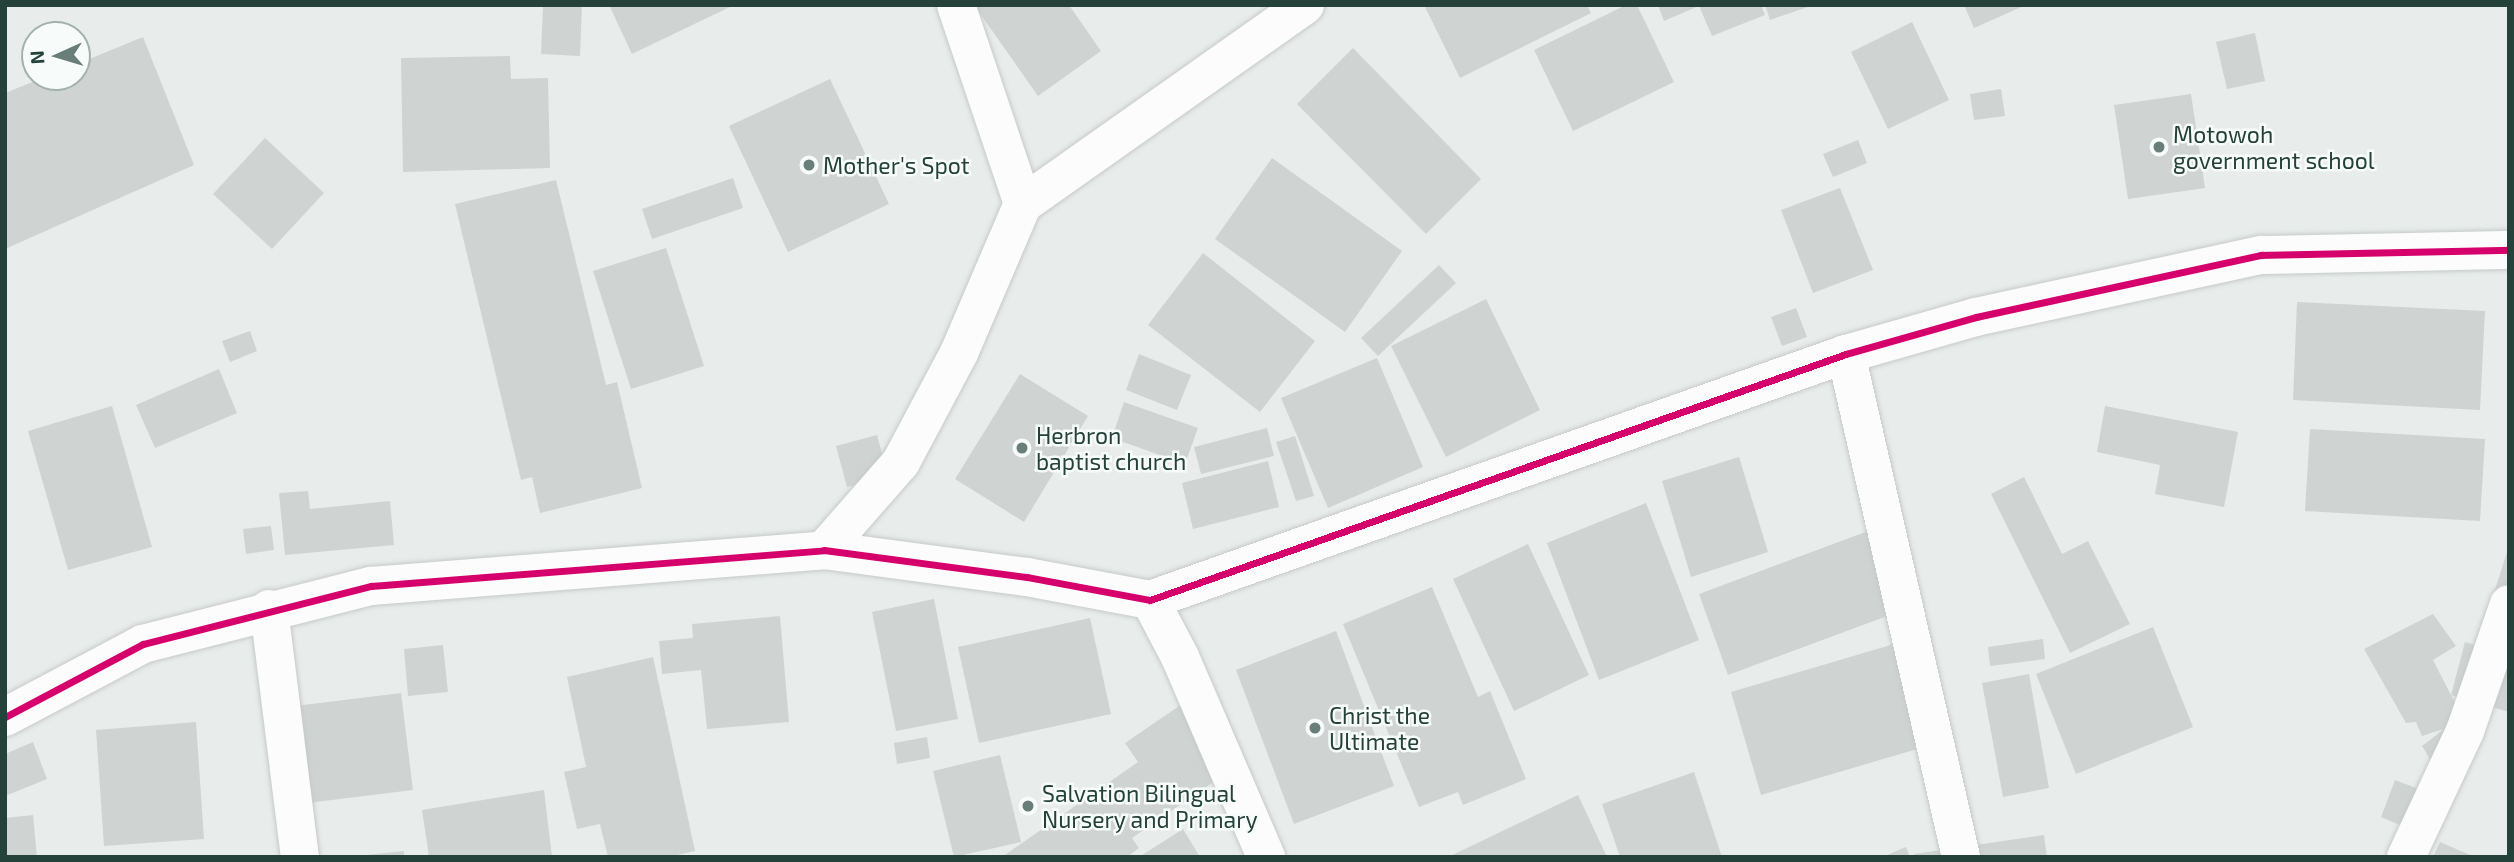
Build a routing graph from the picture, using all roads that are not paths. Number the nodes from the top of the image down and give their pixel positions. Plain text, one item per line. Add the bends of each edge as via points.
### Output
1 (956, 5) edge
2 (1305, 5) edge
3 (1023, 204) junction
4 (2509, 250) edge
5 (1846, 354) junction
6 (824, 550) junction
7 (1150, 600) junction
8 (2509, 604) edge
9 (269, 609) junction
10 (7, 710) edge
11 (300, 857) edge
12 (1266, 857) edge
13 (1961, 857) edge
14 (2406, 857) edge

1 - 3 street
2 - 3 street
3 - 6 street via 959,353 901,462
4 - 5 street via 2261,255 1976,317
5 - 7 street
5 - 13 street
6 - 7 street via 1027,577
6 - 9 street via 371,586
7 - 12 street via 1180,657
8 - 14 street via 2465,731
9 - 10 street via 143,644
9 - 11 street

